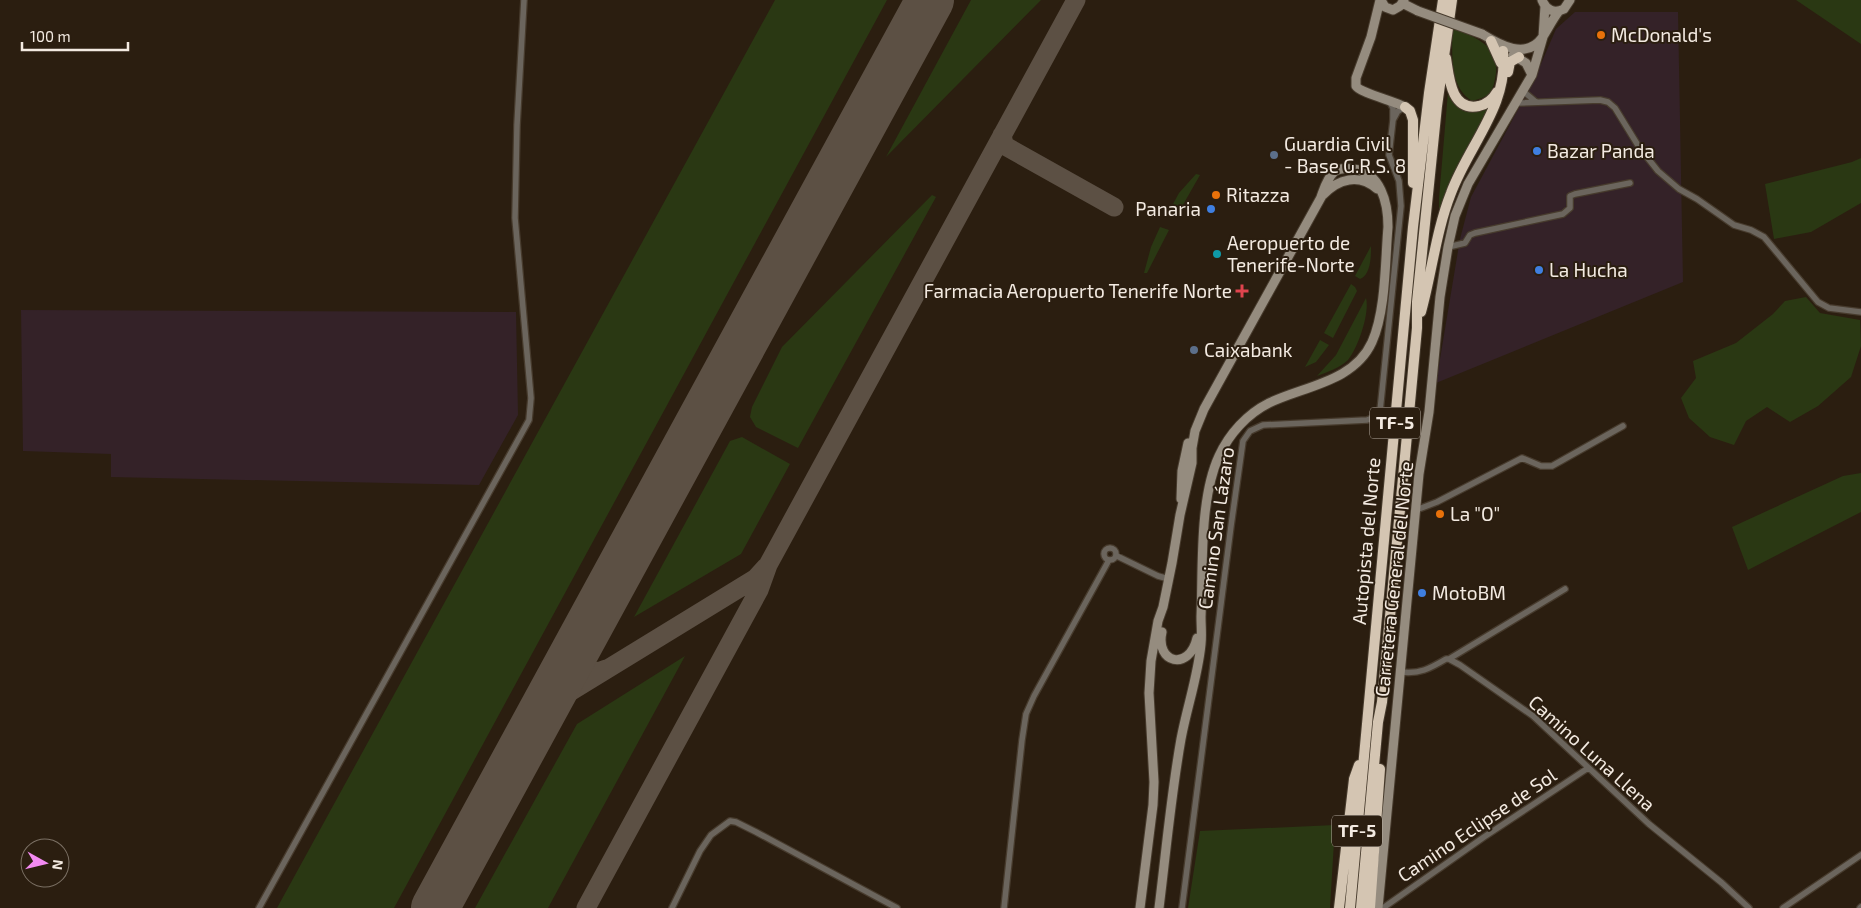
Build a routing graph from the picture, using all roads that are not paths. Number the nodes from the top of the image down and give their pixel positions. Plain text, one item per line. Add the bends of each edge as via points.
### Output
1 (524, 0) edge
2 (1380, 0) edge
3 (1443, 0) edge
4 (1452, 0) edge
5 (1570, 0) edge
6 (1403, 2) edge
7 (1544, 3) edge
8 (1559, 11) junction
9 (1543, 37) junction
10 (1492, 41) junction
11 (1445, 48) junction
12 (1538, 56) junction
13 (1519, 57) junction
14 (1532, 75) junction
15 (1523, 91) junction
16 (1388, 99) junction
17 (1536, 102) junction
18 (1516, 104) junction
19 (1406, 107) junction
20 (1393, 120) junction
21 (1488, 121) junction
22 (1630, 183) dead end
23 (1413, 227) junction
24 (1448, 247) junction
25 (1861, 312) edge
26 (1417, 328) junction
27 (1207, 405) junction
28 (1623, 426) dead end
29 (1416, 510) junction
30 (1180, 515) junction
31 (1116, 556) junction
32 (1109, 560) junction
33 (1169, 579) junction
34 (1565, 589) dead end
35 (1164, 607) junction
36 (1201, 626) junction
37 (1450, 659) junction
38 (1401, 672) junction
39 (1382, 702) junction
40 (1364, 755) junction
41 (1588, 768) junction
42 (1861, 855) edge
43 (259, 908) edge
44 (672, 908) edge
45 (897, 908) edge
46 (1004, 908) edge
47 (1140, 908) edge
48 (1159, 908) edge
49 (1182, 908) edge
50 (1339, 908) edge
51 (1350, 908) edge
52 (1361, 908) edge
53 (1370, 908) edge
54 (1378, 908) edge
55 (1383, 908) edge
56 (1749, 908) edge
57 (1783, 908) edge

1 - 43 street via 515,218 532,405 528,420
2 - 6 main road via 1390,10 1397,9
2 - 16 main road via 1356,84 1359,91
3 - 23 highway, Autopista del Norte / TF-5
4 - 11 highway, Autopista del Norte / TF-5
5 - 8 main road, Carretera General del Norte
6 - 10 main road, bridge
7 - 8 main road via 1552,11
7 - 9 main road, Carretera General del Norte
8 - 9 main road, Carretera General del Norte
9 - 10 main road via 1534,46 1518,50
9 - 12 main road, Carretera General del Norte
10 - 11 highway via 1501,64 1498,89 1494,98 1485,105 1474,107 1457,99 1451,87
10 - 13 main road
10 - 21 highway via 1505,68 1502,86
11 - 26 highway, Autopista del Norte / TF-5 via 1417,302
12 - 13 main road
12 - 14 main road, Carretera General del Norte
13 - 14 main road
13 - 21 highway via 1510,62 1502,98
14 - 15 main road, Carretera General del Norte
15 - 17 street
15 - 18 main road, Carretera General del Norte
16 - 19 main road
16 - 20 street, Camino San Lázaro via 1393,108
17 - 18 street
17 - 25 street via 1608,102 1658,171 1679,189 1734,225 1764,237 1818,302 1829,308
18 - 24 main road, Carretera General del Norte via 1468,184
19 - 20 street via 1398,111
19 - 23 highway via 1414,126
20 - 49 street, Camino San Lázaro via 1389,155 1399,181 1401,206 1380,411 1367,420 1264,425 1250,431 1243,441
21 - 26 highway via 1452,190 1444,213
22 - 24 street via 1575,194 1570,196 1570,208 1563,214 1476,233 1470,235 1465,243
23 - 40 highway, Autopista del Norte / TF-5
24 - 29 main road, Carretera General del Norte
26 - 39 highway, Autopista del Norte / TF-5
27 - 30 main road via 1195,431 1192,463
27 - 30 main road via 1195,422 1188,444 1182,471
27 - 36 main road via 1320,198 1336,184 1352,179 1363,180 1373,186 1383,195 1388,213 1382,304 1375,336 1360,362 1337,377 1256,411 1233,432 1218,456 1206,508
28 - 29 street via 1552,466 1541,466 1522,458
29 - 38 main road, Carretera General del Norte
30 - 33 main road
31 - 32 street
31 - 32 street via 1114,549 1107,548 1104,555
31 - 33 street
32 - 46 street via 1026,714
33 - 35 main road
34 - 37 street
35 - 36 main road via 1161,645 1171,658 1181,659 1191,654
35 - 47 main road via 1158,621 1150,674 1154,782
36 - 48 main road via 1200,652 1181,742
37 - 38 street via 1424,671
37 - 41 street, Camino Luna Llena via 1533,716
38 - 54 main road, Carretera General del Norte
39 - 52 highway, Autopista del Norte / TF-5
39 - 53 highway via 1384,723
40 - 50 highway via 1354,778
40 - 51 highway, Autopista del Norte / TF-5
41 - 55 street, Camino Eclipse de Sol
41 - 56 street, Camino Luna Llena via 1648,824
42 - 57 street
44 - 45 street via 700,851 711,835 730,821

